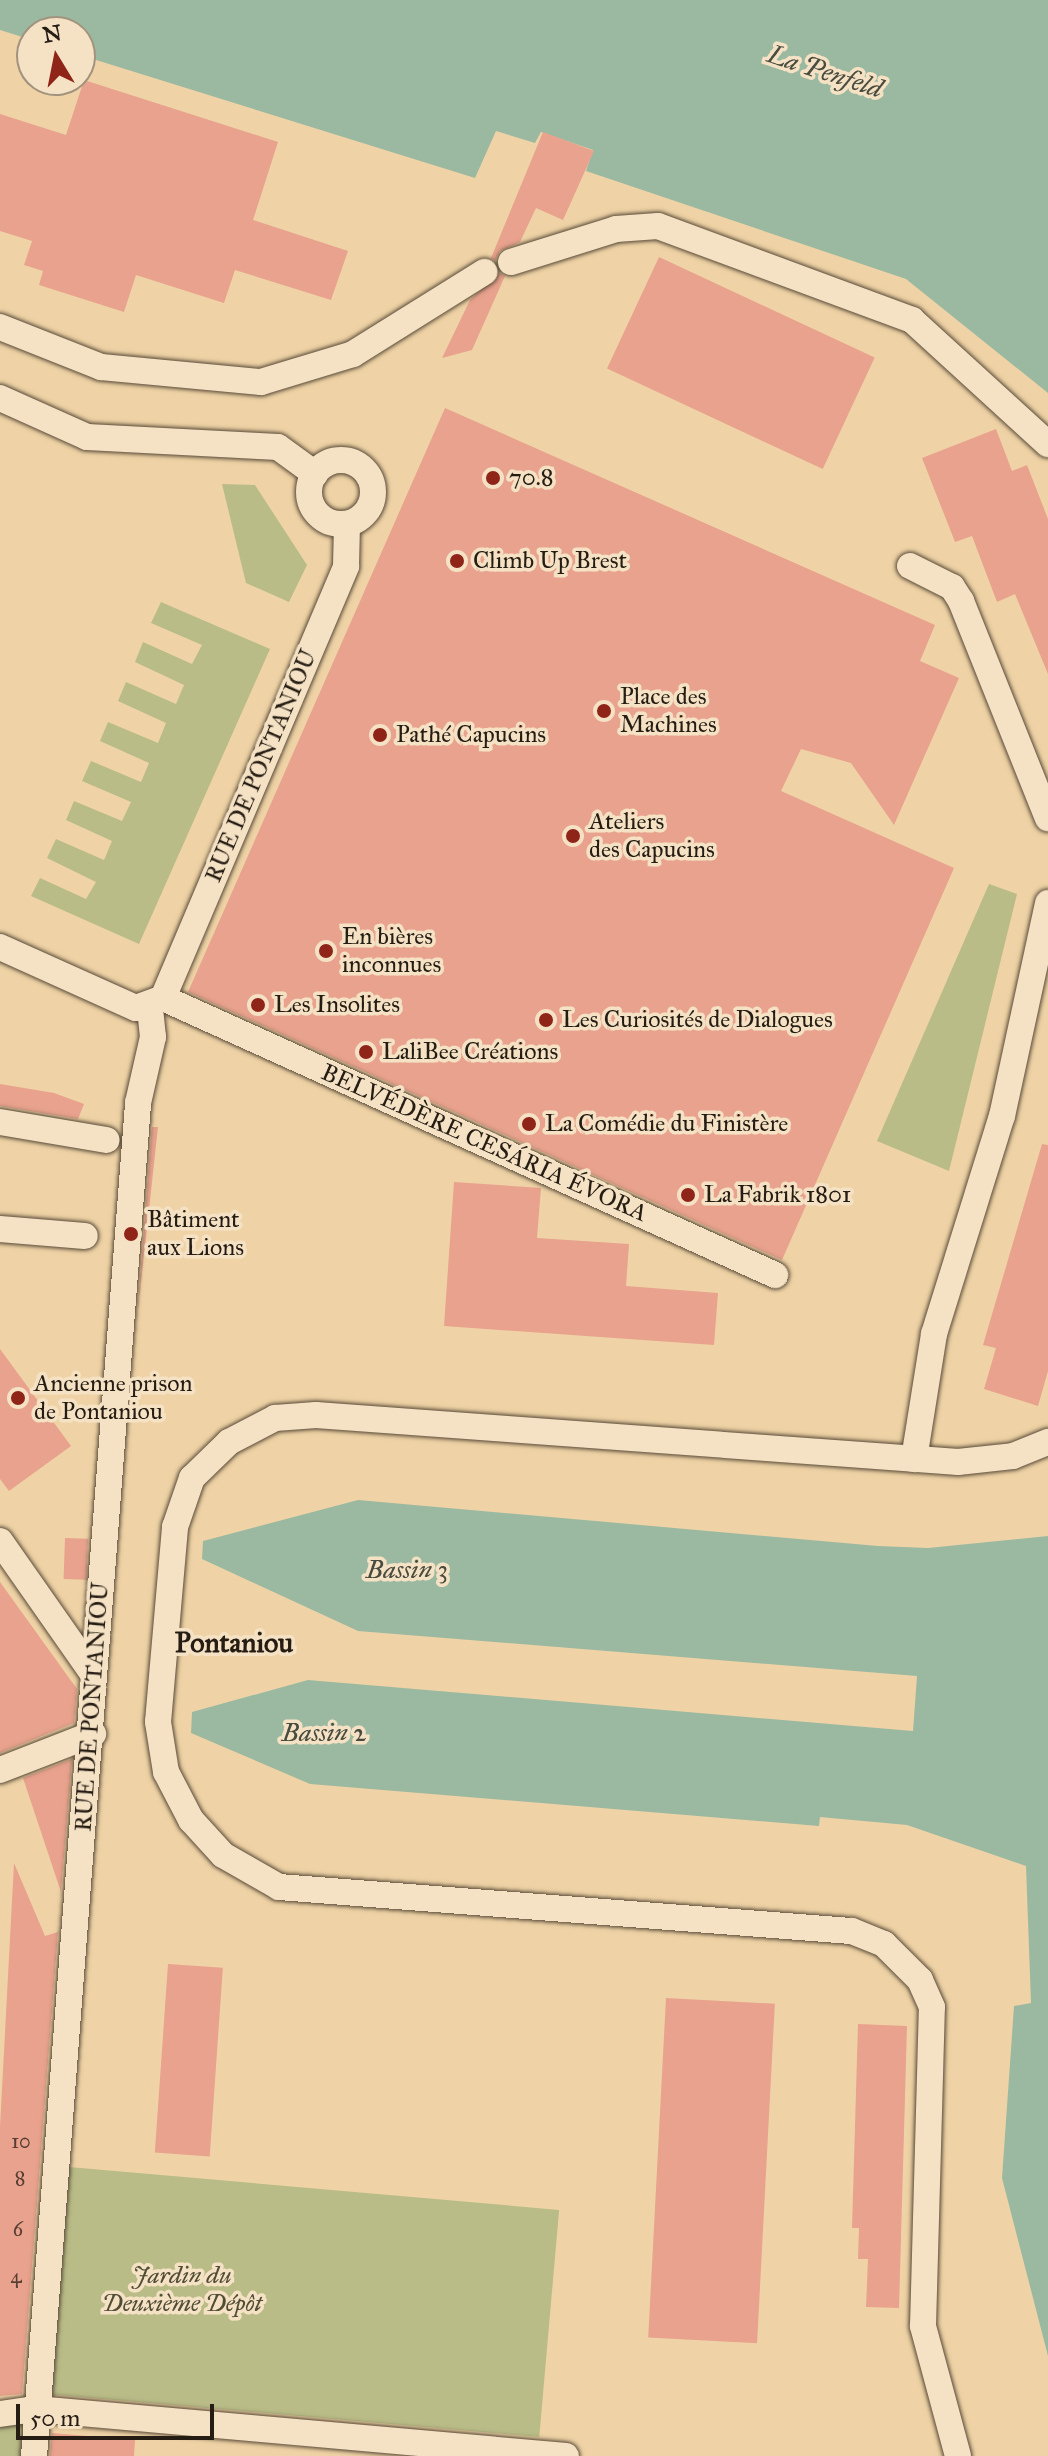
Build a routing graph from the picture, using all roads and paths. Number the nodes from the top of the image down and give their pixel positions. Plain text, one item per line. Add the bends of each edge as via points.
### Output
1 (511, 262) dead end
2 (484, 272) dead end
3 (0, 327) edge
4 (0, 398) edge
5 (1048, 444) edge
6 (315, 474) junction
7 (347, 524) junction
8 (910, 566) dead end
9 (1048, 818) edge
10 (1048, 903) edge
11 (0, 947) edge
12 (157, 1003) junction
13 (0, 1122) edge
14 (106, 1140) dead end
15 (0, 1229) edge
16 (85, 1236) dead end
17 (775, 1275) dead end
18 (1048, 1442) edge
19 (914, 1459) junction
20 (0, 1541) edge
21 (93, 1674) junction
22 (93, 1734) junction
23 (0, 1770) edge
24 (36, 2409) junction
25 (0, 2414) edge
26 (529, 2454) edge
27 (34, 2456) edge
28 (566, 2456) edge
29 (958, 2456) edge

1 - 5 street via 616,229 658,226 912,320
2 - 3 street via 353,354 261,382 101,367
4 - 6 street via 87,437 278,447
6 - 7 street via 312,505 326,521
6 - 7 street via 341,460 368,474 371,505
7 - 12 street, RUE DE PONTANIOU via 346,566
8 - 9 street via 952,587 961,601
10 - 19 street via 1002,1116 934,1334
11 - 12 street, BELVÉDÈRE CESÁRIA ÉVORA via 136,1008
12 - 17 street, BELVÉDÈRE CESÁRIA ÉVORA
12 - 21 street, RUE DE PONTANIOU via 138,1103
13 - 14 street
15 - 16 street
18 - 19 street via 1013,1456
19 - 29 street via 316,1415 275,1418 229,1442 192,1478 175,1527 158,1722 166,1772 191,1820 223,1855 279,1887 851,1931 884,1944 920,1980 932,2007 923,2326
20 - 21 street
21 - 22 street, RUE DE PONTANIOU
22 - 23 street
22 - 24 street, RUE DE PONTANIOU
24 - 25 street
24 - 26 street
24 - 27 street, RUE DE PONTANIOU
26 - 28 street

